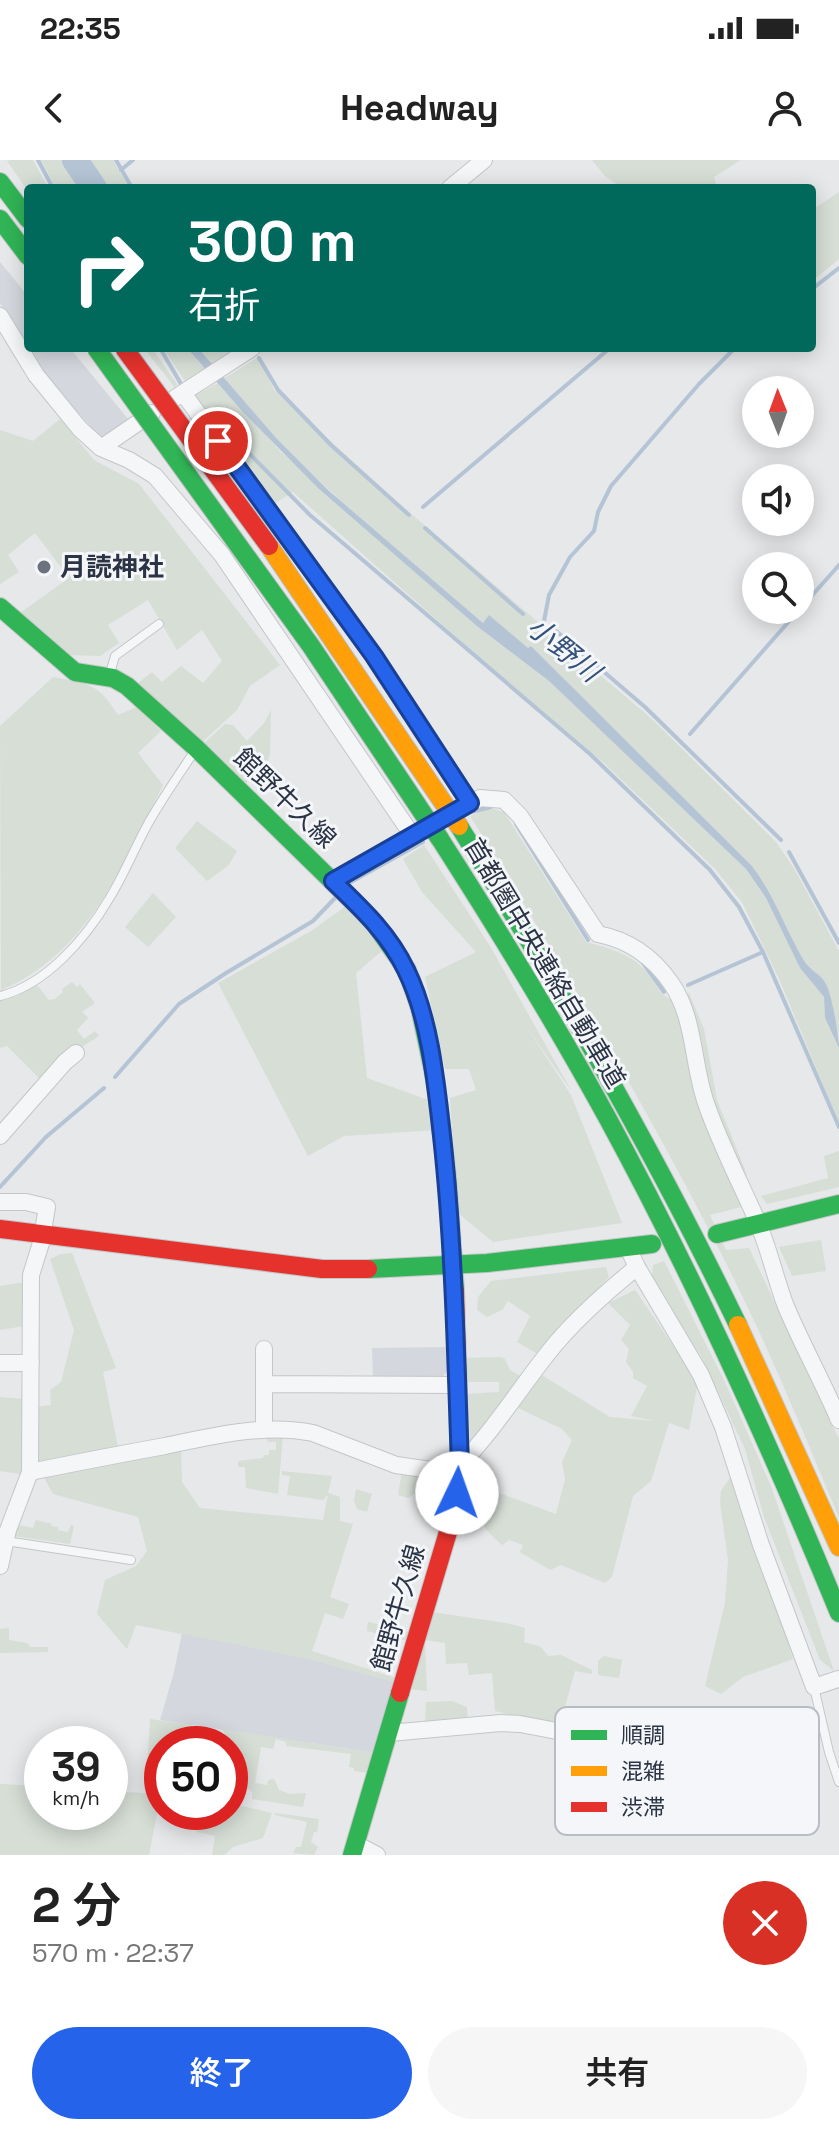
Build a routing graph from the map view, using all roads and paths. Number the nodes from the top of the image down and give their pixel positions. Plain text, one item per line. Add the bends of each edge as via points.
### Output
1 (484, 160) edge
2 (0, 182) edge
3 (455, 184) edge
4 (24, 214) edge
5 (0, 219) edge
6 (0, 239) edge
7 (24, 251) edge
8 (24, 268) edge
9 (0, 316) edge
10 (97, 352) edge
11 (127, 352) edge
12 (245, 352) edge
13 (190, 388) junction
14 (101, 448) junction
15 (0, 607) edge
16 (159, 624) dead end
17 (108, 677) junction
18 (196, 748) junction
19 (470, 803) junction
20 (412, 835) junction
21 (333, 881) junction
22 (0, 996) edge
23 (76, 1053) dead end
24 (0, 1136) edge
25 (0, 1202) edge
26 (839, 1204) edge
27 (759, 1224) junction
28 (0, 1229) edge
29 (43, 1234) junction
30 (717, 1234) dead end
31 (652, 1244) dead end
32 (628, 1248) junction
33 (454, 1266) junction
34 (637, 1267) junction
35 (264, 1349) dead end
36 (0, 1363) edge
37 (31, 1363) junction
38 (264, 1384) junction
39 (457, 1385) junction
40 (839, 1420) edge
41 (264, 1430) junction
42 (459, 1470) junction
43 (30, 1472) junction
44 (5, 1541) junction
45 (839, 1547) edge
46 (131, 1560) dead end
47 (0, 1566) edge
48 (839, 1613) edge
49 (838, 1679) edge
50 (814, 1687) junction
51 (819, 1707) edge
52 (819, 1709) edge
53 (555, 1731) edge
54 (389, 1733) junction
55 (839, 1782) edge
56 (354, 1850) edge
57 (377, 1855) edge

1 - 3 street
2 - 4 main road
5 - 7 main road
6 - 8 main road
9 - 14 street via 51,395
10 - 48 main road, 首都圏中央連絡自動車道, bridge via 311,646 489,914 660,1218 736,1374
11 - 45 main road, 首都圏中央連絡自動車道, bridge via 270,548 459,826 558,985 648,1143 768,1384
12 - 13 street
13 - 14 street
13 - 19 street
14 - 20 street via 155,476 222,555
15 - 17 main road, 館野牛久線 via 75,672
16 - 17 lane via 115,656
17 - 18 main road, 館野牛久線 via 127,686
18 - 21 main road, 館野牛久線
18 - 22 lane via 92,925 43,973
19 - 20 street
19 - 27 street via 488,797 504,800 598,934 633,946 672,984 691,1030 705,1101
20 - 21 street
21 - 33 main road, 館野牛久線 via 379,928 412,981 436,1084
23 - 24 street
25 - 29 street via 47,1207
26 - 27 main road
27 - 30 main road
27 - 40 street via 785,1302
28 - 29 main road
29 - 33 main road via 322,1269
29 - 37 street via 31,1275
31 - 32 main road
32 - 33 main road
32 - 34 street
33 - 39 main road, 館野牛久線
34 - 42 street via 550,1350
34 - 50 street via 701,1375
35 - 38 street
36 - 37 street
37 - 43 street
38 - 39 street
38 - 41 street
39 - 42 main road, 館野牛久線
41 - 42 street via 313,1433 396,1465
41 - 43 street
42 - 54 main road, 館野牛久線 via 454,1512
43 - 44 street
44 - 46 lane
44 - 47 street
49 - 50 street
50 - 51 lane
52 - 55 lane
53 - 54 street via 501,1723
54 - 56 main road, 館野牛久線
56 - 57 street

